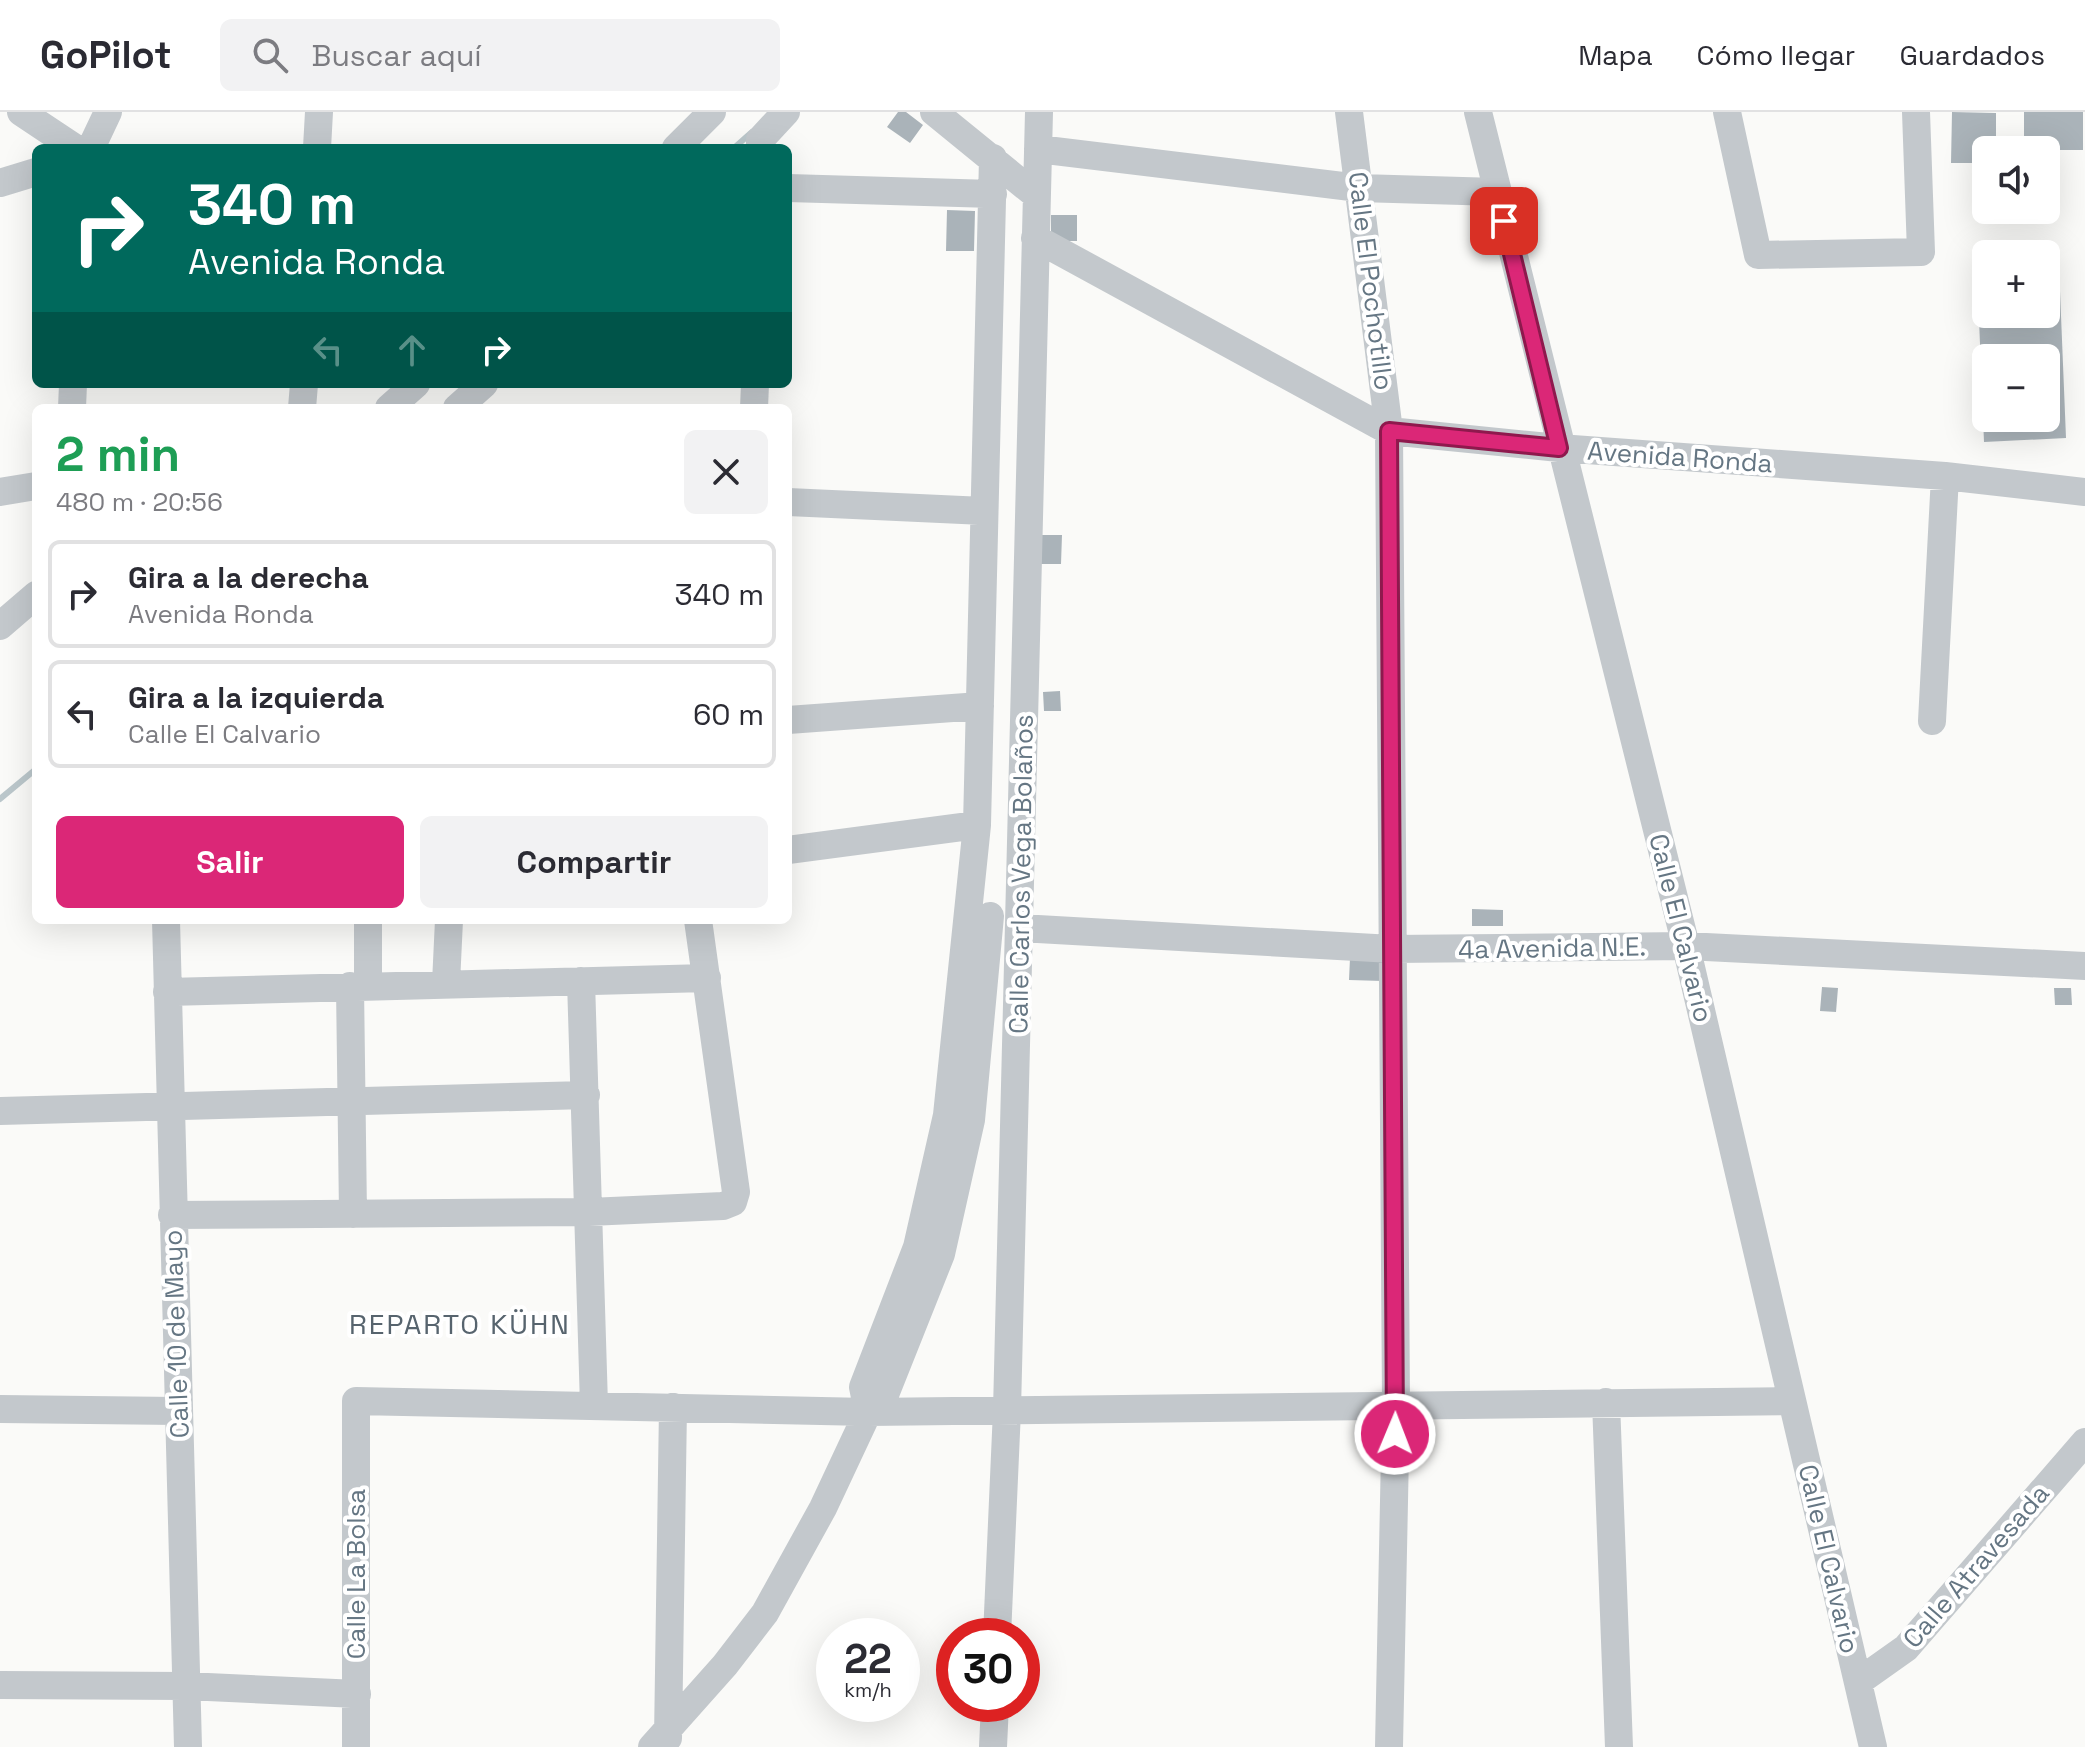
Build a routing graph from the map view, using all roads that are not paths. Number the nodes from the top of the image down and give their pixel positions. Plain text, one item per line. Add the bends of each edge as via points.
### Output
1 (21, 112) edge
2 (108, 112) edge
3 (319, 112) edge
4 (712, 112) edge
5 (786, 112) edge
6 (934, 112) edge
7 (1039, 112) edge
8 (1349, 112) edge
9 (1478, 112) edge
10 (1727, 112) edge
11 (1916, 112) edge
12 (69, 144) edge
13 (93, 144) edge
14 (317, 144) edge
15 (680, 144) edge
16 (760, 144) edge
17 (1038, 149) junction
18 (993, 158) junction
19 (32, 173) edge
20 (0, 183) edge
21 (792, 188) edge
22 (1359, 188) junction
23 (1497, 192) junction
24 (993, 194) junction
25 (1036, 195) junction
26 (1035, 238) junction
27 (412, 388) edge
28 (480, 388) edge
29 (394, 404) edge
30 (462, 404) edge
31 (1389, 431) junction
32 (1559, 448) junction
33 (1945, 476) junction
34 (32, 487) edge
35 (0, 492) edge
36 (2085, 492) edge
37 (792, 502) edge
38 (984, 511) junction
39 (32, 598) edge
40 (0, 626) edge
41 (980, 706) junction
42 (792, 720) edge
43 (1932, 721) dead end
44 (977, 825) junction
45 (792, 849) edge
46 (980, 915) junction
47 (1020, 922) junction
48 (166, 924) edge
49 (367, 924) edge
50 (449, 924) edge
51 (699, 924) edge
52 (1686, 946) junction
53 (1392, 949) junction
54 (2085, 966) edge
55 (707, 978) junction
56 (581, 981) junction
57 (446, 983) junction
58 (359, 986) junction
59 (167, 992) junction
60 (586, 1095) junction
61 (352, 1101) junction
62 (169, 1109) junction
63 (0, 1111) edge
64 (589, 1212) junction
65 (353, 1214) junction
66 (172, 1215) junction
67 (1792, 1401) junction
68 (1606, 1402) junction
69 (1396, 1403) junction
70 (594, 1405) junction
71 (673, 1407) junction
72 (0, 1409) edge
73 (1007, 1410) junction
74 (178, 1411) junction
75 (868, 1412) junction
76 (2085, 1442) edge
77 (998, 1618) edge
78 (1858, 1682) junction
79 (0, 1685) edge
80 (186, 1686) junction
81 (357, 1694) junction
82 (994, 1722) edge
83 (663, 1742) edge
84 (188, 1747) edge
85 (356, 1747) edge
86 (993, 1747) edge
87 (1389, 1747) edge
88 (1619, 1747) edge
89 (1873, 1747) edge

1 - 12 street
2 - 13 street
3 - 14 street
4 - 15 street
5 - 16 street
6 - 18 street
7 - 17 street, Calle Carlos Vega Bolaños
8 - 22 street, Calle El Pochotillo
9 - 23 street, Calle El Calvario
10 - 11 street via 1758,255 1921,252
17 - 22 street
17 - 25 street, Calle Carlos Vega Bolaños
18 - 24 street, Calle Carlos Vega Bolaños
18 - 25 street
19 - 20 street
21 - 24 street
22 - 23 street
22 - 31 street, Calle El Pochotillo
23 - 32 street, Calle El Calvario
24 - 38 street, Calle Carlos Vega Bolaños
25 - 26 street, Calle Carlos Vega Bolaños
26 - 31 street, Avenida Ronda
26 - 47 street, Calle Carlos Vega Bolaños
27 - 29 street
28 - 30 street
31 - 32 street, Avenida Ronda
31 - 53 street, Calle El Pochotillo
32 - 33 street, Avenida Ronda
32 - 52 street, Calle El Calvario
33 - 36 street, Avenida Ronda
33 - 43 street
34 - 35 street
37 - 38 street
38 - 41 street, Calle Carlos Vega Bolaños
39 - 40 street
41 - 42 street
41 - 44 street, Calle Carlos Vega Bolaños
44 - 45 street
44 - 46 street, Calle Carlos Vega Bolaños
46 - 47 street, 4a Avenida N.E.
46 - 75 street, Calle Carlos Vega Bolaños via 971,1120 941,1254 886,1392
47 - 53 street, 4a Avenida N.E.
47 - 73 street, Calle Carlos Vega Bolaños
48 - 59 street, Calle 10 de Mayo
49 - 58 street
50 - 57 street
51 - 55 street
52 - 53 street, 4a Avenida N.E.
52 - 54 street, 4a Avenida N.E.
52 - 67 street, Calle El Calvario
53 - 69 street, Calle El Pochotillo
55 - 56 street
55 - 64 street via 736,1192 733,1202
56 - 57 street
56 - 60 street
57 - 58 street
58 - 59 street
58 - 61 street
59 - 62 street, Calle 10 de Mayo
60 - 61 street
60 - 64 street
61 - 62 street
61 - 65 street
62 - 63 street
62 - 66 street, Calle 10 de Mayo
64 - 65 street
64 - 70 street
65 - 66 street
66 - 74 street, Calle 10 de Mayo
67 - 68 street
67 - 78 street, Calle El Calvario
68 - 69 street
68 - 88 street
69 - 73 street
69 - 87 street, Calle El Pochotillo
70 - 71 street
70 - 81 street, Calle La Bolsa via 356,1401
71 - 75 street
71 - 83 street
72 - 74 street
73 - 75 street
73 - 77 street, Calle Carlos Vega Bolaños
74 - 80 street, Calle 10 de Mayo
75 - 83 street, Calle Carlos Vega Bolaños via 765,1613
76 - 78 street, Calle Atravesada via 1906,1648
78 - 89 street, Calle El Calvario
79 - 80 street
80 - 81 street
80 - 84 street, Calle 10 de Mayo
81 - 85 street, Calle La Bolsa
82 - 86 street

